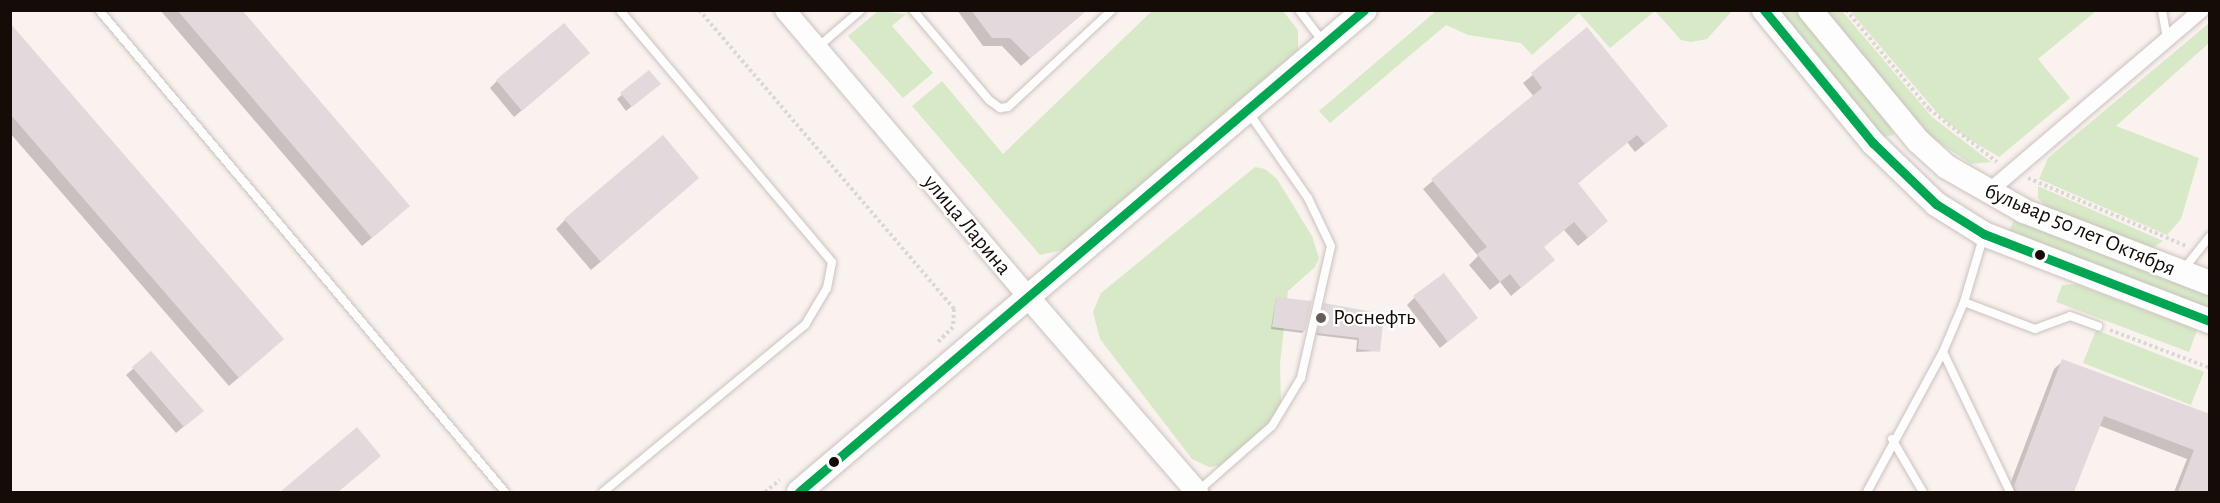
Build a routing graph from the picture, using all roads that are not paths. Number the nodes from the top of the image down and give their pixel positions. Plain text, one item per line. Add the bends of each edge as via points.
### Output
1 (99, 10) edge
2 (620, 10) edge
3 (861, 10) edge
4 (913, 10) edge
5 (1112, 10) edge
6 (1299, 10) edge
7 (1365, 10) edge
8 (1764, 10) edge
9 (1809, 10) edge
10 (2162, 10) edge
11 (2200, 10) edge
12 (785, 11) edge
13 (2167, 37) junction
14 (1325, 44) junction
15 (817, 48) junction
16 (1246, 110) junction
17 (1986, 193) junction
18 (1984, 234) junction
19 (2210, 236) edge
20 (2181, 272) junction
21 (2210, 283) edge
22 (1029, 298) junction
23 (1964, 303) junction
24 (2210, 321) edge
25 (2098, 326) road end
26 (1943, 352) junction
27 (1893, 439) junction
28 (505, 492) edge
29 (603, 492) edge
30 (799, 492) edge
31 (1197, 492) edge
32 (1867, 492) edge
33 (1923, 492) edge
34 (2010, 492) edge

1 - 28 lane
2 - 29 lane via 832,262 827,288 805,325
3 - 15 lane
4 - 5 lane via 1000,108 1008,107
6 - 14 lane
7 - 14 main road
8 - 18 main road, бульвар 50 лет Октября via 1897,169 1936,204
9 - 17 main road, бульвар 50 лет Октября via 1918,141 1947,167
10 - 13 lane
11 - 13 street
12 - 15 street, улица Ларина
13 - 17 street
14 - 16 main road
15 - 22 street, улица Ларина
16 - 22 main road
16 - 31 lane via 1308,198 1331,246 1301,378 1272,426
17 - 20 main road, бульвар 50 лет Октября
18 - 23 lane
18 - 24 main road, бульвар 50 лет Октября
19 - 20 lane
20 - 21 main road, бульвар 50 лет Октября
22 - 30 main road
22 - 31 main road, улица Ларина
23 - 25 lane via 2035,329 2070,316
23 - 26 lane
26 - 27 lane
26 - 34 lane
27 - 32 lane
27 - 33 lane

